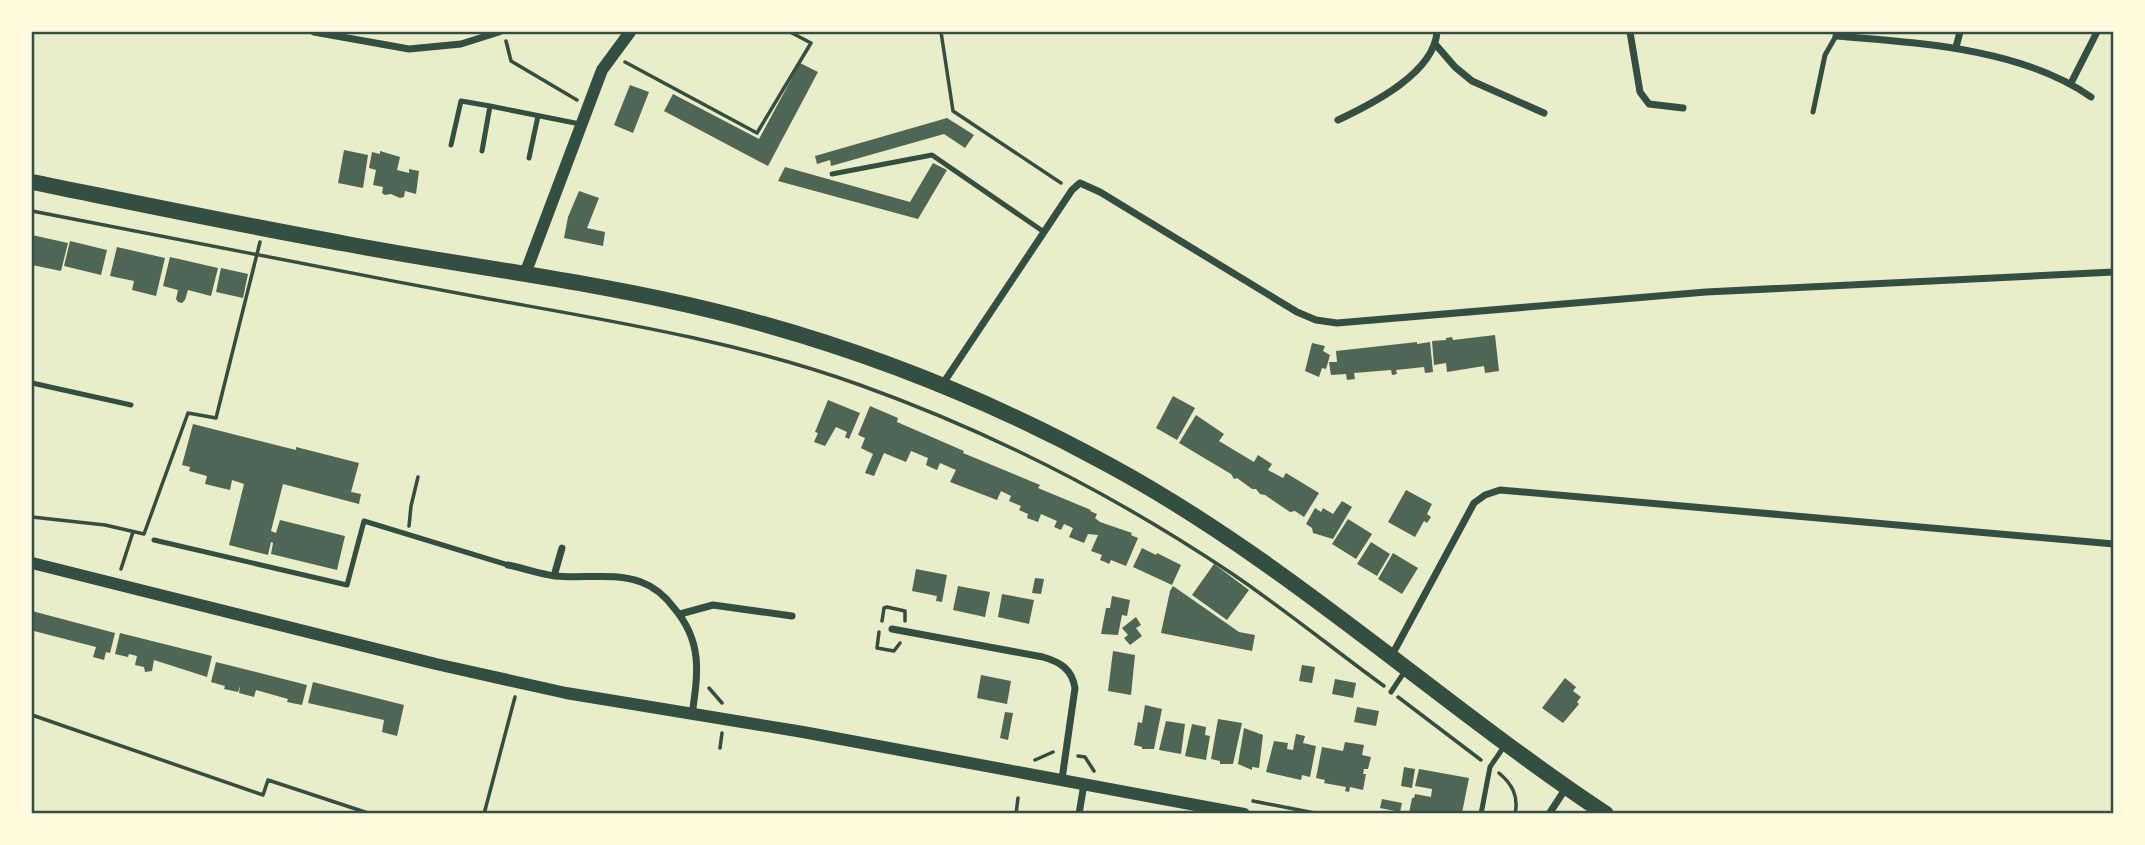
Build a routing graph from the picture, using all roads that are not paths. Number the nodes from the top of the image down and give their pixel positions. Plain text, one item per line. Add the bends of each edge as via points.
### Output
1 (314, 32) edge
2 (499, 32) edge
3 (630, 32) edge
4 (1437, 32) edge
5 (1630, 32) edge
6 (1640, 32) edge
7 (1960, 32) edge
8 (2097, 32) edge
9 (1836, 36) joint
10 (1436, 45) junction
11 (1956, 47) junction
12 (2071, 83) junction
13 (2091, 97) dead end
14 (490, 106) junction
15 (1683, 108) dead end
16 (1813, 112) dead end
17 (1544, 113) dead end
18 (538, 116) junction
19 (1338, 120) dead end
20 (581, 124) junction
21 (451, 145) dead end
22 (482, 151) dead end
23 (529, 158) dead end
24 (832, 174) dead end
25 (32, 182) edge
26 (1044, 232) junction
27 (2113, 272) edge
28 (525, 275) junction
29 (32, 383) edge
30 (942, 385) junction
31 (131, 405) dead end
32 (154, 540) dead end
33 (2113, 544) edge
34 (562, 548) dead end
35 (32, 563) edge
36 (508, 565) joint
37 (554, 576) junction
38 (680, 614) junction
39 (792, 616) dead end
40 (892, 629) dead end
41 (1391, 656) junction
42 (1407, 667) junction
43 (1391, 692) road end
44 (692, 715) junction
45 (1507, 743) junction
46 (1062, 779) junction
47 (1084, 783) junction
48 (1567, 788) junction
49 (1079, 814) edge
50 (1244, 814) edge
51 (1481, 814) edge
52 (1549, 814) edge
53 (1606, 814) edge

1 - 2 street via 409,49 461,44
3 - 20 street via 611,55
4 - 10 street
5 - 6 street
5 - 15 street via 1640,92 1650,104
7 - 11 street
8 - 12 street
9 - 11 street
9 - 16 lane via 1825,55
10 - 17 street via 1472,81
10 - 19 street via 1413,73 1377,102
11 - 12 street
12 - 13 street
14 - 18 lane
14 - 21 lane via 461,101
14 - 22 lane
18 - 20 lane
18 - 23 lane
20 - 28 street
24 - 26 lane via 932,155
25 - 28 main road
26 - 27 street via 1072,190 1087,184 1297,312 1337,323 1706,292
26 - 30 street
28 - 30 main road via 645,296 766,325
29 - 31 lane
30 - 41 main road via 1041,430 1156,491 1224,534
32 - 36 lane via 347,585 364,521
33 - 41 street via 1500,490 1474,503
34 - 37 street
35 - 44 street via 518,684
36 - 37 street
37 - 38 street via 640,582 662,593
38 - 39 street via 713,605
38 - 44 street via 696,653
40 - 46 street via 1060,663 1075,688
41 - 42 main road
42 - 43 lane
42 - 45 main road
44 - 46 street
45 - 48 main road
45 - 51 lane via 1490,767
46 - 47 street
47 - 49 street
47 - 50 street
48 - 52 street
48 - 53 main road

